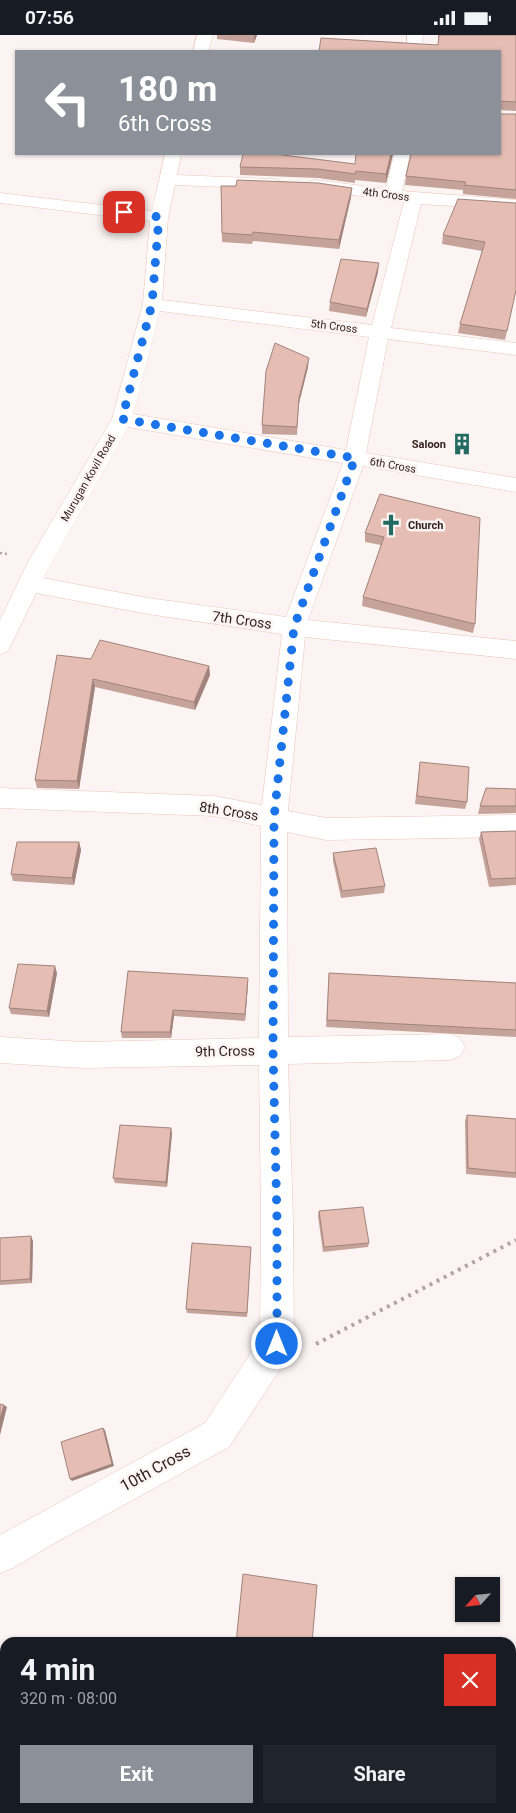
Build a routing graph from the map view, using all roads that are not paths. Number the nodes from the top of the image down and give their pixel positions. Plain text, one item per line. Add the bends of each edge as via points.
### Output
1 (205, 35) edge
2 (415, 35) edge
3 (201, 50) edge
4 (414, 50) edge
5 (173, 155) edge
6 (402, 155) edge
7 (166, 180) junction
8 (393, 195) junction
9 (414, 197) junction
10 (0, 198) edge
11 (516, 205) edge
12 (159, 217) junction
13 (152, 304) junction
14 (380, 332) junction
15 (516, 349) edge
16 (122, 419) junction
17 (355, 458) junction
18 (516, 485) edge
19 (30, 583) junction
20 (294, 627) junction
21 (0, 645) edge
22 (516, 650) edge
23 (0, 798) edge
24 (274, 818) junction
25 (516, 826) edge
26 (450, 1047) dead end
27 (0, 1050) edge
28 (273, 1050) junction
29 (0, 1555) edge

1 - 3 street
2 - 4 street
5 - 7 street, Murugan Kovil Road
6 - 8 street
7 - 8 street, 4th Cross via 294,185
7 - 12 street, Murugan Kovil Road
8 - 9 street, 4th Cross
9 - 11 street, 4th Cross
9 - 14 street
10 - 12 street
12 - 13 street, Murugan Kovil Road
13 - 14 street, 5th Cross
13 - 16 street, Murugan Kovil Road
14 - 15 street, 5th Cross
14 - 17 street
16 - 17 street, 6th Cross
16 - 19 street, Murugan Kovil Road via 39,561
17 - 18 street, 6th Cross
17 - 20 street
19 - 20 street, 7th Cross via 148,606
19 - 21 street, Murugan Kovil Road
20 - 22 street, 7th Cross
20 - 24 street
23 - 24 street, 8th Cross via 214,806
24 - 25 street, 8th Cross via 326,829
24 - 28 street
26 - 28 street, 9th Cross
27 - 28 street, 9th Cross via 83,1055
28 - 29 street, 10th Cross via 277,1219 293,1346 217,1435

